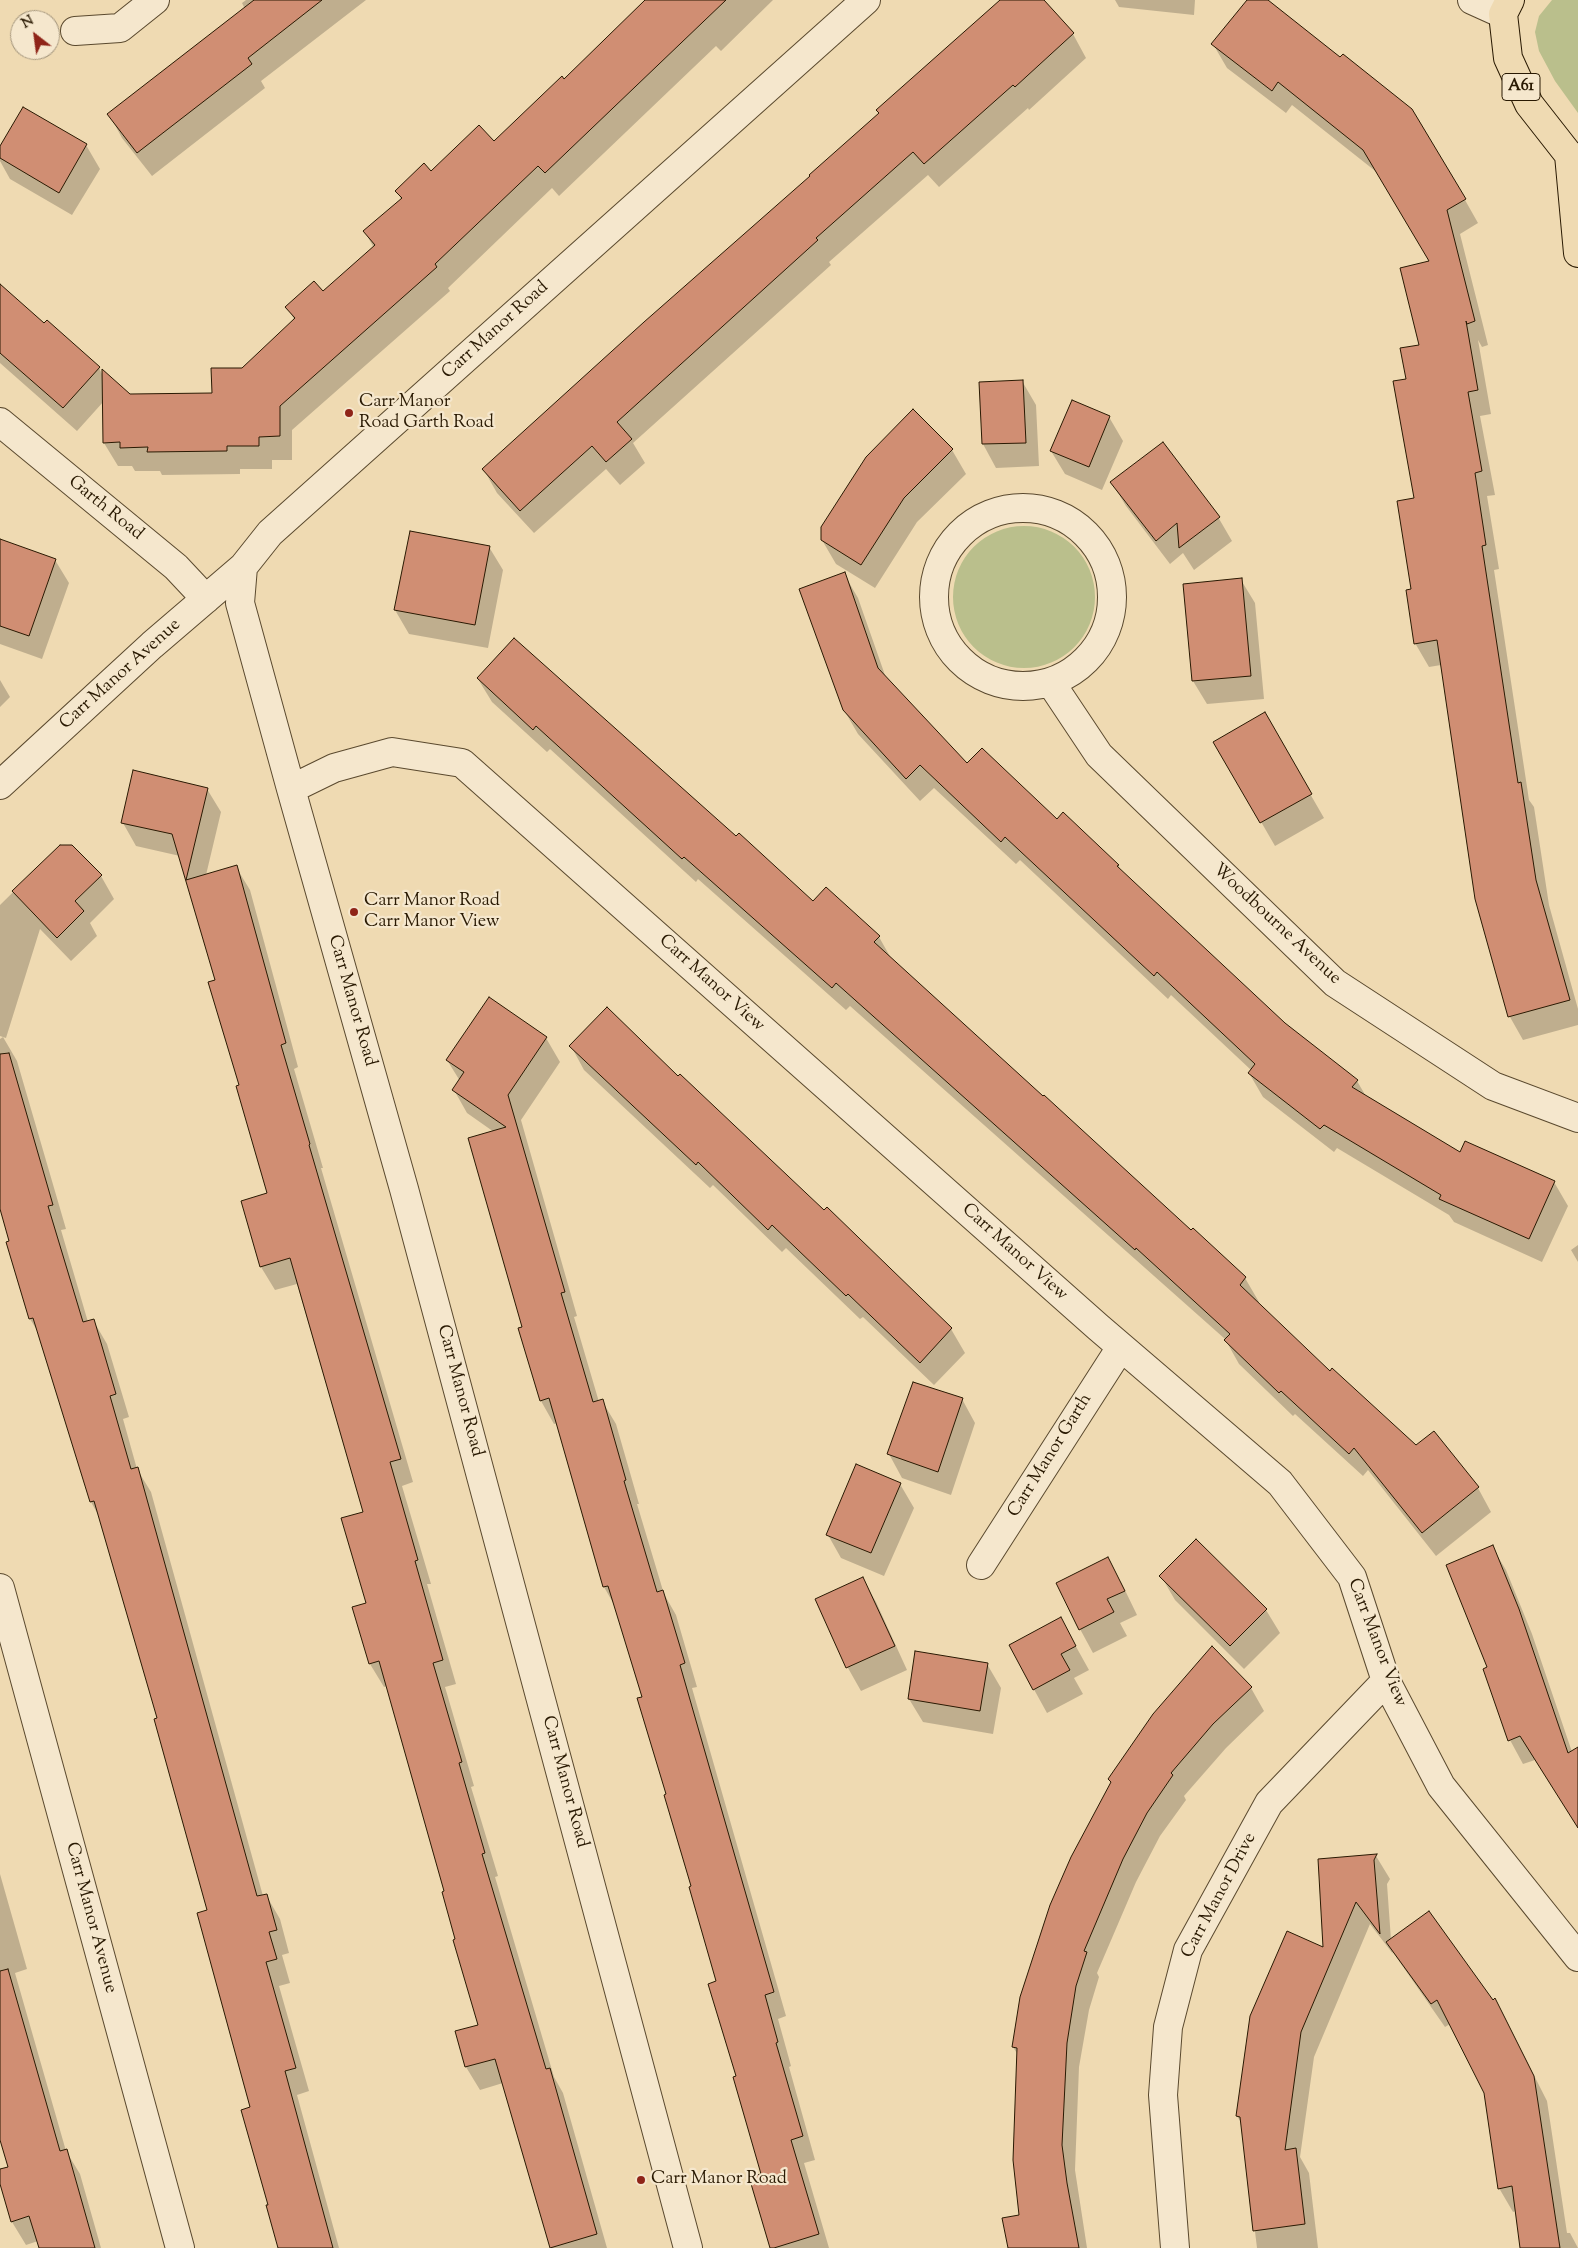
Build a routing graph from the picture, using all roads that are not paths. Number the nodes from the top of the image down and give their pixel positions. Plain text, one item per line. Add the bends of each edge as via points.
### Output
1 (156, 0) edge
2 (866, 0) edge
3 (1472, 0) edge
4 (1507, 7) edge
5 (75, 31) dead end
6 (1574, 157) edge
7 (1578, 253) edge
8 (0, 422) edge
9 (243, 567) junction
10 (206, 599) junction
11 (1051, 683) junction
12 (0, 785) edge
13 (290, 789) junction
14 (1578, 1118) edge
15 (1121, 1347) junction
16 (981, 1566) dead end
17 (0, 1588) edge
18 (1386, 1681) junction
19 (1578, 1958) edge
20 (180, 2248) edge
21 (688, 2248) edge
22 (1175, 2248) edge

1 - 5 street via 120,28
2 - 9 street, Carr Manor Road via 277,526
3 - 4 street
4 - 6 highway, A61 via 1508,58 1529,104
6 - 7 highway, A61
8 - 10 street, Garth Road via 176,568
9 - 10 street, Carr Manor Avenue
9 - 13 street, Carr Manor Road via 240,603
10 - 12 street, Carr Manor Avenue
11 - 11 street via 1017,688 978,676 945,644 933,606 939,564 968,525 1018,506 1060,514 1098,546 1114,586 1108,629 1091,657
11 - 14 street, Woodbourne Avenue via 1099,755 1334,982 1493,1086
13 - 15 street, Carr Manor View via 334,768 392,752 462,763
13 - 21 street, Carr Manor Road via 407,1199
15 - 16 street, Carr Manor Garth
15 - 18 street, Carr Manor View via 1280,1483 1352,1577
17 - 20 street, Carr Manor Avenue
18 - 19 street, Carr Manor View via 1441,1786
18 - 22 street, Carr Manor Drive via 1269,1803 1188,1950 1168,2027 1163,2095

